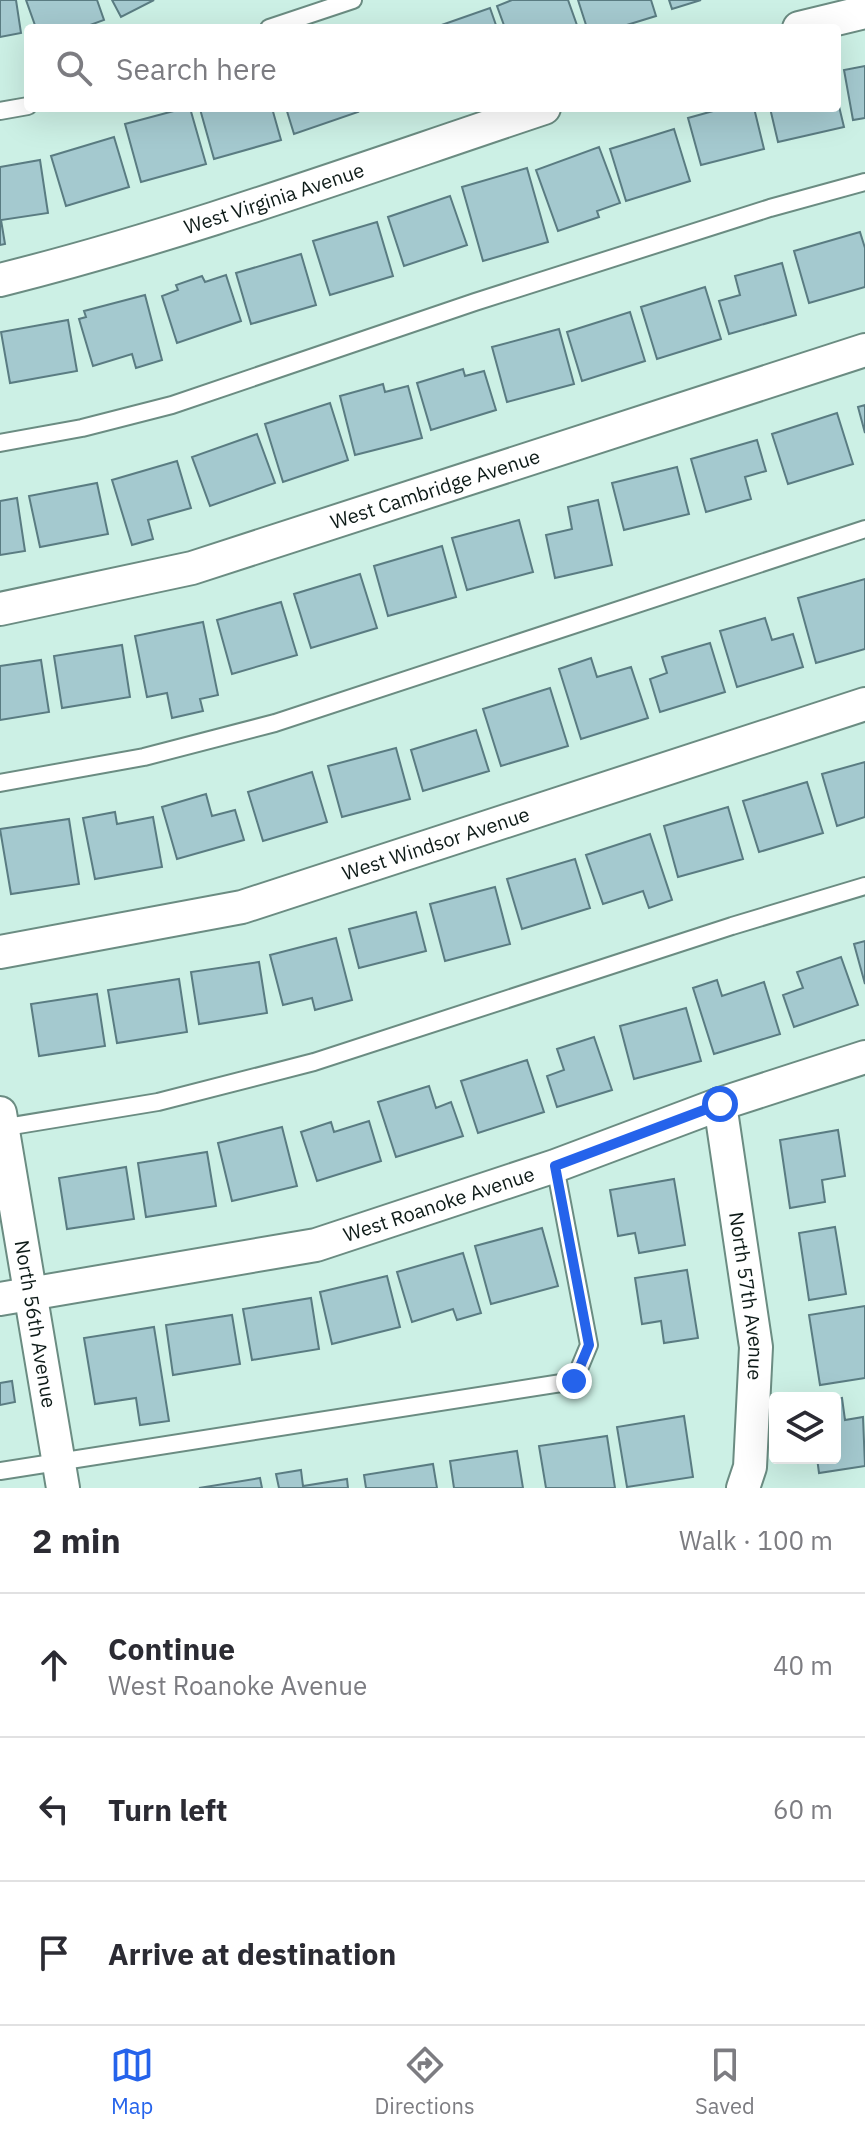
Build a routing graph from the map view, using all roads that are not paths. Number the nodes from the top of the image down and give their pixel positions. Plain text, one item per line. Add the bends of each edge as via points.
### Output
1 (353, 0) edge
2 (865, 12) edge
3 (281, 24) edge
4 (816, 24) edge
5 (24, 107) edge
6 (0, 111) edge
7 (532, 112) edge
8 (865, 182) edge
9 (0, 280) edge
10 (865, 350) edge
11 (0, 443) edge
12 (865, 529) edge
13 (0, 609) edge
14 (865, 704) edge
15 (0, 783) edge
16 (865, 886) edge
17 (0, 952) edge
18 (865, 1057) edge
19 (720, 1104) junction
20 (1, 1123) edge
21 (555, 1166) junction
22 (15, 1297) edge
23 (0, 1471) edge
24 (61, 1475) edge
25 (743, 1488) edge

1 - 3 lane
2 - 4 street
5 - 6 lane
7 - 9 street, West Virginia Avenue via 185,228
8 - 11 lane via 490,297 172,405
10 - 13 street, West Cambridge Avenue via 192,568
12 - 15 lane via 275,723 144,757
14 - 17 street, West Windsor Avenue via 242,907
16 - 20 lane via 314,1062 158,1102
18 - 19 street, West Roanoke Avenue
19 - 21 street, West Roanoke Avenue
19 - 25 street, North 57th Avenue via 756,1347 750,1467
20 - 22 street, North 56th Avenue
21 - 22 street, West Roanoke Avenue via 316,1245
21 - 24 lane via 589,1345 574,1381
22 - 24 street, North 56th Avenue
23 - 24 lane

